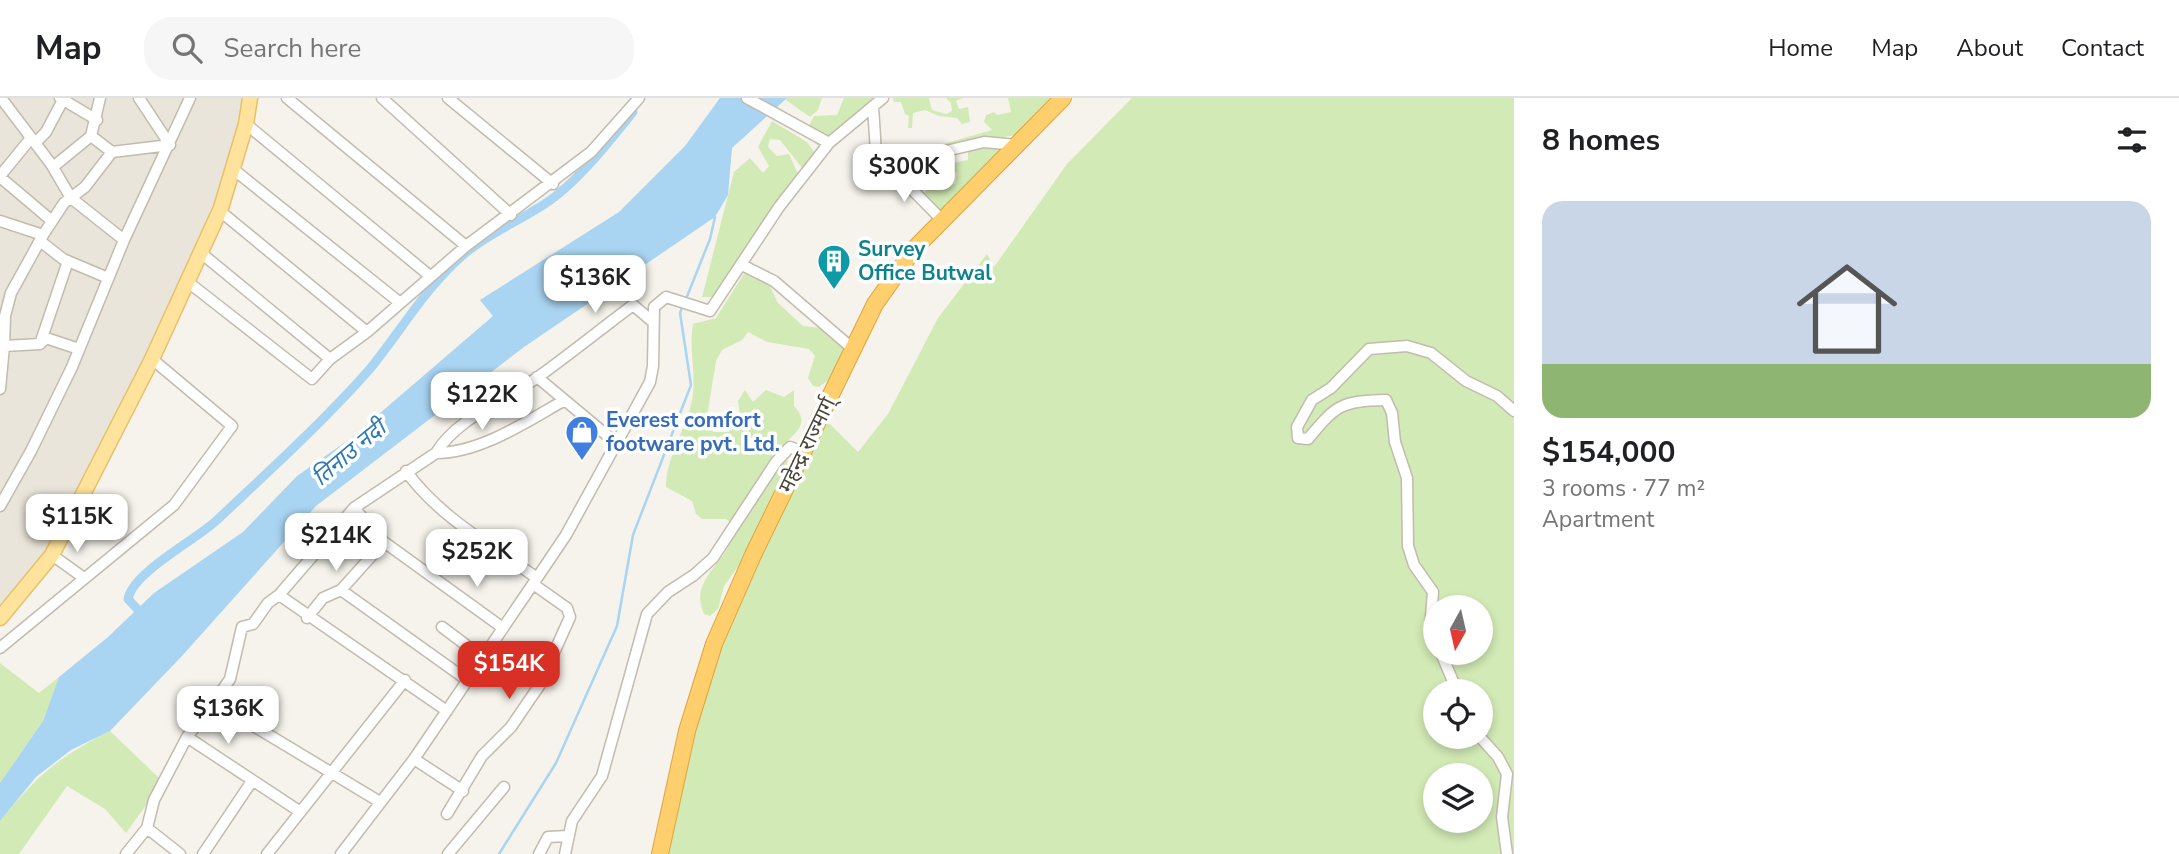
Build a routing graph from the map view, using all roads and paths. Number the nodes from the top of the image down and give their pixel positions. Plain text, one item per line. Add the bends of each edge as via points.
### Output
1 (100, 98) edge
2 (139, 98) edge
3 (190, 98) edge
4 (250, 98) edge
5 (287, 98) edge
6 (382, 98) edge
7 (448, 98) edge
8 (639, 98) edge
9 (747, 98) edge
10 (883, 98) edge
11 (1063, 98) edge
12 (62, 99) edge
13 (4, 102) edge
14 (873, 106) junction
15 (97, 120) junction
16 (246, 124) junction
17 (91, 136) junction
18 (33, 141) junction
19 (829, 143) junction
20 (170, 145) junction
21 (1017, 145) junction
22 (112, 152) junction
23 (887, 165) junction
24 (52, 167) junction
25 (233, 169) junction
26 (0, 177) edge
27 (553, 184) junction
28 (71, 198) junction
29 (220, 211) junction
30 (511, 215) junction
31 (943, 220) junction
32 (0, 221) edge
33 (51, 221) junction
34 (42, 238) junction
35 (124, 240) junction
36 (466, 246) junction
37 (201, 253) junction
38 (68, 261) junction
39 (742, 265) junction
40 (430, 276) junction
41 (108, 278) junction
42 (188, 282) junction
43 (399, 302) junction
44 (653, 322) junction
45 (367, 331) junction
46 (40, 344) junction
47 (2, 346) edge
48 (79, 348) junction
49 (853, 349) junction
50 (152, 359) junction
51 (330, 359) junction
52 (537, 377) junction
53 (0, 389) edge
54 (563, 401) junction
55 (1514, 411) edge
56 (615, 442) junction
57 (803, 452) junction
58 (436, 453) junction
59 (406, 471) junction
60 (0, 506) edge
61 (354, 508) junction
62 (384, 542) junction
63 (52, 555) junction
64 (84, 578) junction
65 (535, 581) junction
66 (341, 590) junction
67 (1433, 595) edge
68 (279, 596) junction
69 (0, 618) edge
70 (307, 618) junction
71 (442, 627) dead end
72 (503, 628) junction
73 (0, 648) edge
74 (482, 657) junction
75 (467, 680) junction
76 (404, 681) junction
77 (214, 702) junction
78 (447, 711) junction
79 (187, 737) junction
80 (1491, 749) edge
81 (414, 759) junction
82 (331, 773) junction
83 (252, 781) junction
84 (504, 787) dead end
85 (463, 791) junction
86 (380, 803) junction
87 (299, 811) junction
88 (447, 814) dead end
89 (147, 828) junction
90 (568, 836) junction
91 (126, 854) edge
92 (180, 854) edge
93 (203, 854) edge
94 (267, 854) edge
95 (341, 854) edge
96 (448, 854) edge
97 (539, 854) edge
98 (565, 854) edge
99 (660, 854) edge
100 (1507, 854) edge

1 - 15 street
2 - 20 street
3 - 20 street
4 - 16 main road
5 - 36 street
6 - 30 street
7 - 27 street
8 - 27 street via 591,152
9 - 19 street
10 - 14 street
11 - 21 highway, महेन्द्र राज्मार्ग्
12 - 15 street
12 - 18 street via 46,132
13 - 18 street
14 - 19 street
14 - 23 street via 876,153
15 - 17 street
16 - 25 main road
16 - 40 street
17 - 22 street
17 - 24 street
18 - 24 street
18 - 26 street
19 - 39 street via 779,207
20 - 22 street
20 - 35 street
21 - 23 street via 984,142
21 - 31 highway, महेन्द्र राज्मार्ग्
22 - 28 street
23 - 31 street
24 - 28 street
25 - 29 main road
25 - 43 street
26 - 33 street
27 - 30 street
28 - 33 street
28 - 35 street
29 - 37 main road
29 - 45 street
30 - 36 street
31 - 49 highway, महेन्द्र राज्मार्ग् via 914,249 876,304
32 - 34 street
33 - 34 street
34 - 38 street
34 - 47 street via 11,293
35 - 41 street
36 - 40 street
37 - 42 main road
37 - 51 street
38 - 41 street
38 - 46 street
39 - 44 street via 718,303 705,312 666,297 654,307
39 - 49 street via 774,281
40 - 43 street
41 - 48 street
42 - 50 main road
42 - 51 street via 312,379
43 - 45 street
44 - 52 street via 633,306
44 - 56 street via 652,374
45 - 51 street
46 - 47 street
46 - 48 street via 46,338
47 - 53 street
48 - 60 street
49 - 57 highway, महेन्द्र राज्मार्ग्
50 - 63 main road
50 - 64 street via 232,426 174,505
52 - 54 street
52 - 58 street via 459,428
54 - 56 street
54 - 58 street via 483,442
55 - 67 street via 1431,353 1407,346 1368,349 1331,388 1312,400 1297,427 1298,438 1308,439 1332,409 1386,400 1407,478 1408,546
56 - 65 street via 566,535
57 - 90 street via 790,447 713,558 647,614 602,776 572,821
57 - 99 highway, महेन्द्र राज्मार्ग् via 714,644 687,731
58 - 59 street
59 - 61 street
59 - 65 street via 442,510
61 - 62 street
61 - 68 street
62 - 66 street
62 - 72 street
63 - 64 street
63 - 69 main road
64 - 73 street
65 - 72 street
65 - 85 street via 567,608 570,617 539,685 511,727 482,756
66 - 70 street via 323,598
66 - 75 street
68 - 70 street
68 - 77 street via 253,624 242,626 230,679
70 - 76 street
71 - 74 street
72 - 74 street
74 - 75 street
75 - 78 street
76 - 78 street
76 - 82 street
77 - 79 street
77 - 82 street
78 - 81 street
79 - 83 street
79 - 89 street via 154,800
80 - 100 street via 1507,774 1502,817
81 - 85 street
81 - 86 street
82 - 86 street
82 - 87 street
83 - 87 street
83 - 93 street
84 - 96 street
85 - 88 street
86 - 95 street
87 - 94 street
89 - 91 street
89 - 92 street
90 - 97 street via 548,837
90 - 98 street

